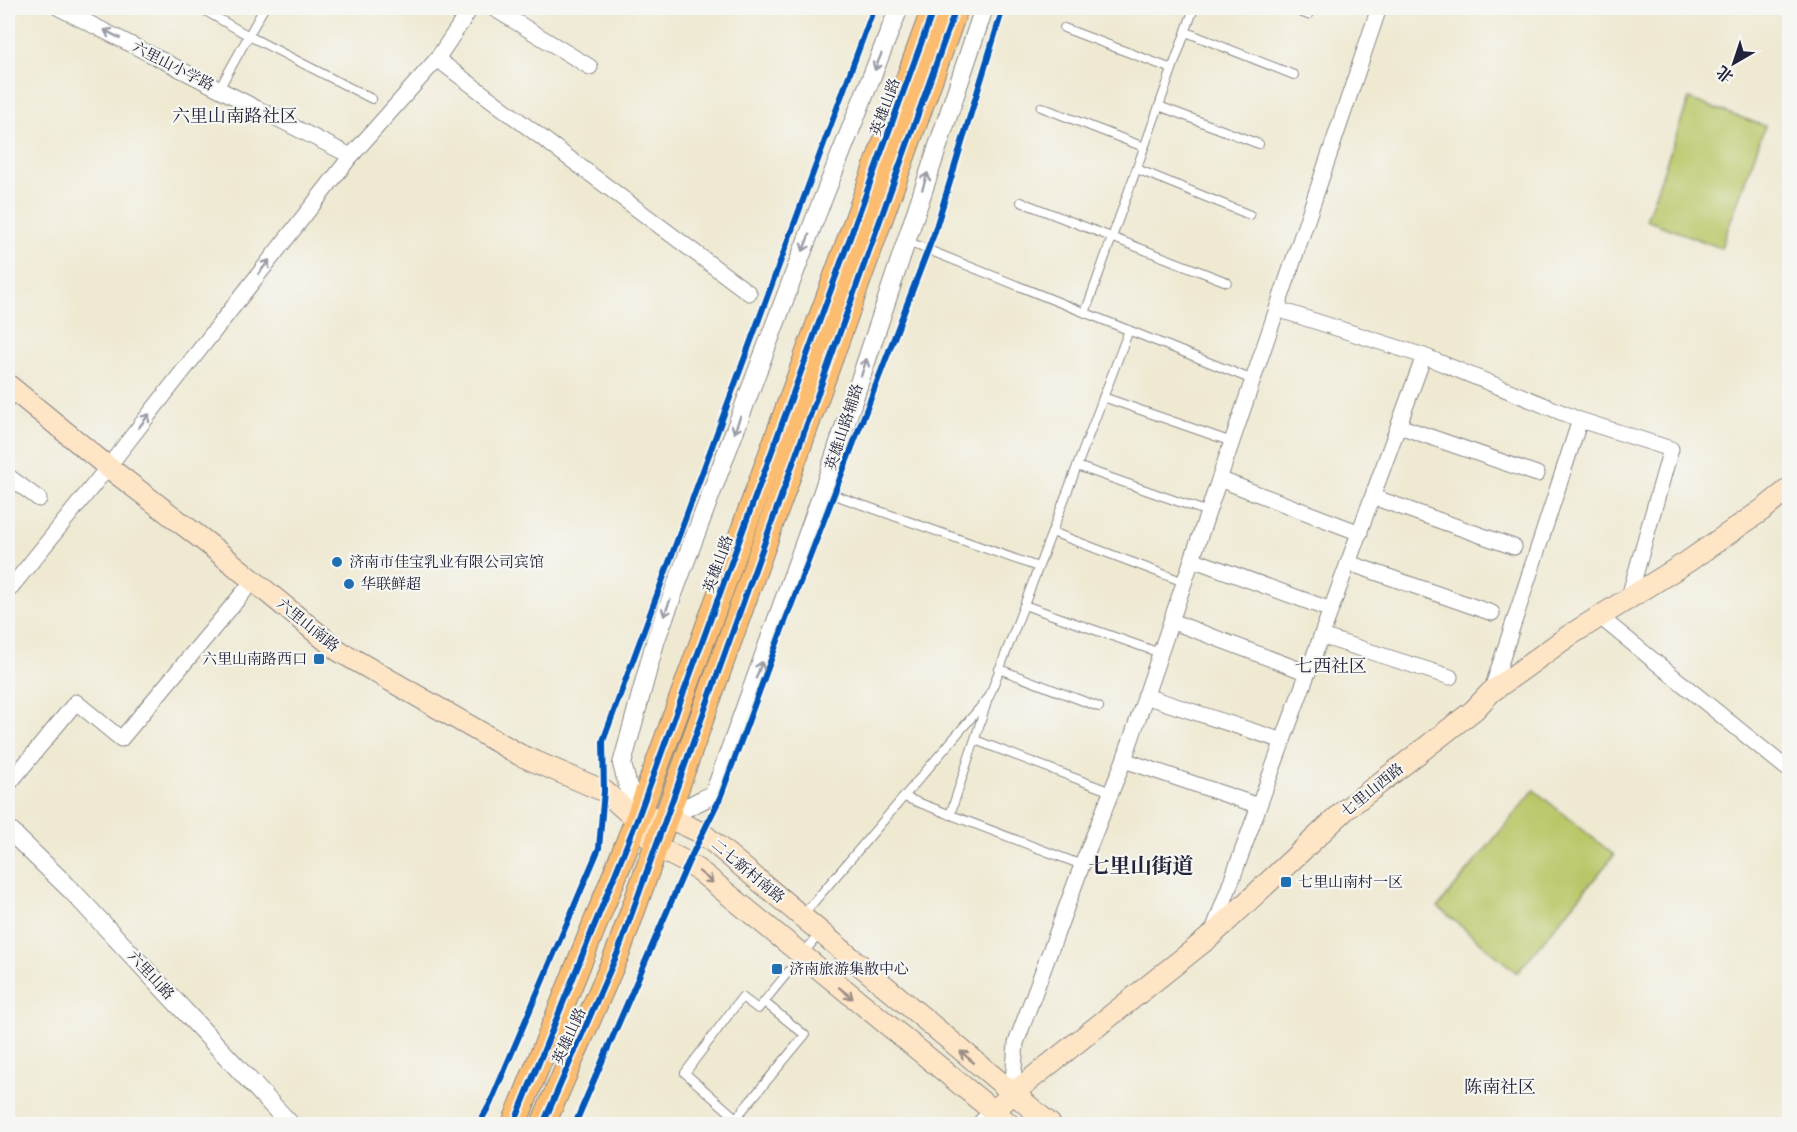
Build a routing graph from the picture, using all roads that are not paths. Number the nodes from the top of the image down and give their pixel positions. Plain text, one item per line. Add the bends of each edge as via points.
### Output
1 (63, 8) edge
2 (200, 8) edge
3 (264, 8) edge
4 (471, 8) edge
5 (493, 8) edge
6 (899, 8) edge
7 (934, 8) edge
8 (957, 8) edge
9 (984, 8) edge
10 (1194, 8) edge
11 (1290, 8) edge
12 (1379, 8) edge
13 (1308, 15) dead end
14 (1064, 28) dead end
15 (1185, 32) junction
16 (249, 36) junction
17 (436, 59) junction
18 (590, 67) dead end
19 (1172, 69) junction
20 (1294, 75) dead end
21 (219, 89) junction
22 (372, 99) dead end
23 (1159, 106) junction
24 (1041, 107) dead end
25 (1260, 144) dead end
26 (1144, 147) junction
27 (351, 156) junction
28 (1137, 169) junction
29 (1021, 202) dead end
30 (1250, 215) dead end
31 (1112, 238) junction
32 (905, 241) junction
33 (1227, 282) dead end
34 (749, 293) dead end
35 (1277, 309) junction
36 (1085, 313) junction
37 (1129, 330) junction
38 (1424, 356) junction
39 (1253, 380) junction
40 (10, 392) edge
41 (1103, 397) junction
42 (1580, 420) junction
43 (1399, 426) junction
44 (1232, 442) junction
45 (1077, 466) junction
46 (108, 467) junction
47 (1537, 474) dead end
48 (8, 476) edge
49 (1219, 479) junction
50 (1790, 488) edge
51 (823, 491) junction
52 (1372, 497) junction
53 (39, 499) dead end
54 (1208, 512) junction
55 (1052, 532) junction
56 (1360, 533) junction
57 (1514, 548) dead end
58 (1192, 559) junction
59 (1348, 562) junction
60 (1038, 567) junction
61 (253, 581) junction
62 (1184, 582) junction
63 (8, 591) edge
64 (1628, 600) junction
65 (1024, 605) junction
66 (1331, 610) junction
67 (1492, 613) dead end
68 (1600, 617) junction
69 (1171, 621) junction
70 (1322, 636) junction
71 (1160, 653) junction
72 (999, 669) junction
73 (1308, 673) junction
74 (1449, 677) dead end
75 (1491, 692) junction
76 (1145, 696) junction
77 (989, 697) junction
78 (1099, 707) dead end
79 (975, 740) junction
80 (1283, 741) junction
81 (1124, 760) junction
82 (1790, 771) edge
83 (8, 785) edge
84 (1111, 792) junction
85 (904, 797) junction
86 (1259, 806) junction
87 (950, 815) junction
88 (667, 817) junction
89 (638, 820) junction
90 (8, 829) edge
91 (656, 847) junction
92 (1082, 865) junction
93 (801, 917) junction
94 (820, 933) junction
95 (1211, 936) junction
96 (801, 956) junction
97 (764, 1002) junction
98 (1012, 1095) junction
99 (994, 1120) edge
100 (290, 1125) edge
101 (514, 1125) edge
102 (543, 1125) edge
103 (1050, 1125) edge

21 -> 1 street, 六里山小学路
2 - 16 lane
3 - 16 lane
4 - 17 street
5 - 18 street
6 -> 89 street via 656,639 622,764
7 - 89 main road, 英雄山路
8 - 88 main road, 英雄山路
32 -> 9 street, 英雄山路辅路
10 - 15 lane
11 - 13 lane
12 - 35 street
14 - 19 lane
15 - 19 lane
15 - 20 lane
16 - 21 lane
16 - 22 lane
17 - 27 street
17 - 34 street
19 - 23 lane
21 - 27 street, 六里山小学路
23 - 25 lane
23 - 26 lane
24 - 26 lane
26 - 28 lane
46 -> 27 street
28 - 30 lane
28 - 31 lane
29 - 31 lane
31 - 33 lane
31 - 36 lane
32 - 36 lane
51 -> 32 street, 英雄山路辅路
35 - 38 street
35 - 39 street
36 - 37 lane
37 - 39 lane
37 - 41 lane
38 - 42 street
38 - 43 street
39 - 44 street
40 - 46 main road, 六里山南路
41 - 44 lane
41 - 45 lane
42 - 64 street via 1671,449
42 - 75 street
43 - 47 street
43 - 52 street
44 - 49 street
45 - 54 lane
45 - 55 lane
46 - 61 main road, 六里山南路
46 - 63 street
48 - 53 street
49 - 54 street
49 - 56 street
50 - 64 main road, 七里山西路
51 - 60 lane
88 -> 51 street, 英雄山路辅路 via 714,794
52 - 56 street
52 - 57 street
54 - 58 street
55 - 60 lane
55 - 62 lane
56 - 59 street
58 - 62 street
58 - 66 street
59 - 66 street
59 - 67 street
60 - 65 lane
61 - 83 street via 121,739 76,702
61 - 89 main road, 六里山南路 via 339,651 520,755 604,791
62 - 69 street
64 - 68 main road, 七里山西路
65 - 71 lane
65 - 72 lane
66 - 70 street
68 - 75 main road, 七里山西路
68 - 82 street
69 - 71 street
69 - 73 street
70 - 73 street
70 - 74 street
71 - 76 street
72 - 77 lane
72 - 78 lane
73 - 80 street
75 - 95 main road, 七里山西路 via 1474,710 1345,810
76 - 80 street
76 - 81 street
77 - 79 lane
77 - 85 lane
79 - 84 lane
79 - 87 lane
80 - 86 street
81 - 84 street
81 - 86 street
84 - 92 street
85 - 87 lane
85 - 93 lane
86 - 95 street
87 - 92 lane
88 - 89 main road
88 - 91 main road, 英雄山路
88 - 93 main road, 二七新村南路 via 702,833
89 - 91 main road, 二七新村南路
89 - 101 main road, 英雄山路
90 - 100 street, 六里山路 via 72,891
91 -> 96 main road, 二七新村南路 via 688,863
91 - 102 main road, 英雄山路 via 618,952
92 - 98 street via 1016,1043
93 - 94 main road, 二七新村南路
94 - 96 lane
98 -> 94 main road, 二七新村南路
95 - 98 main road, 七里山西路
96 - 97 lane
96 -> 99 main road, 二七新村南路
97 - 97 lane via 758,1009 742,998 685,1073 736,1118 805,1035
98 - 99 main road, 七里山西路
98 - 103 main road, 二七新村南路

